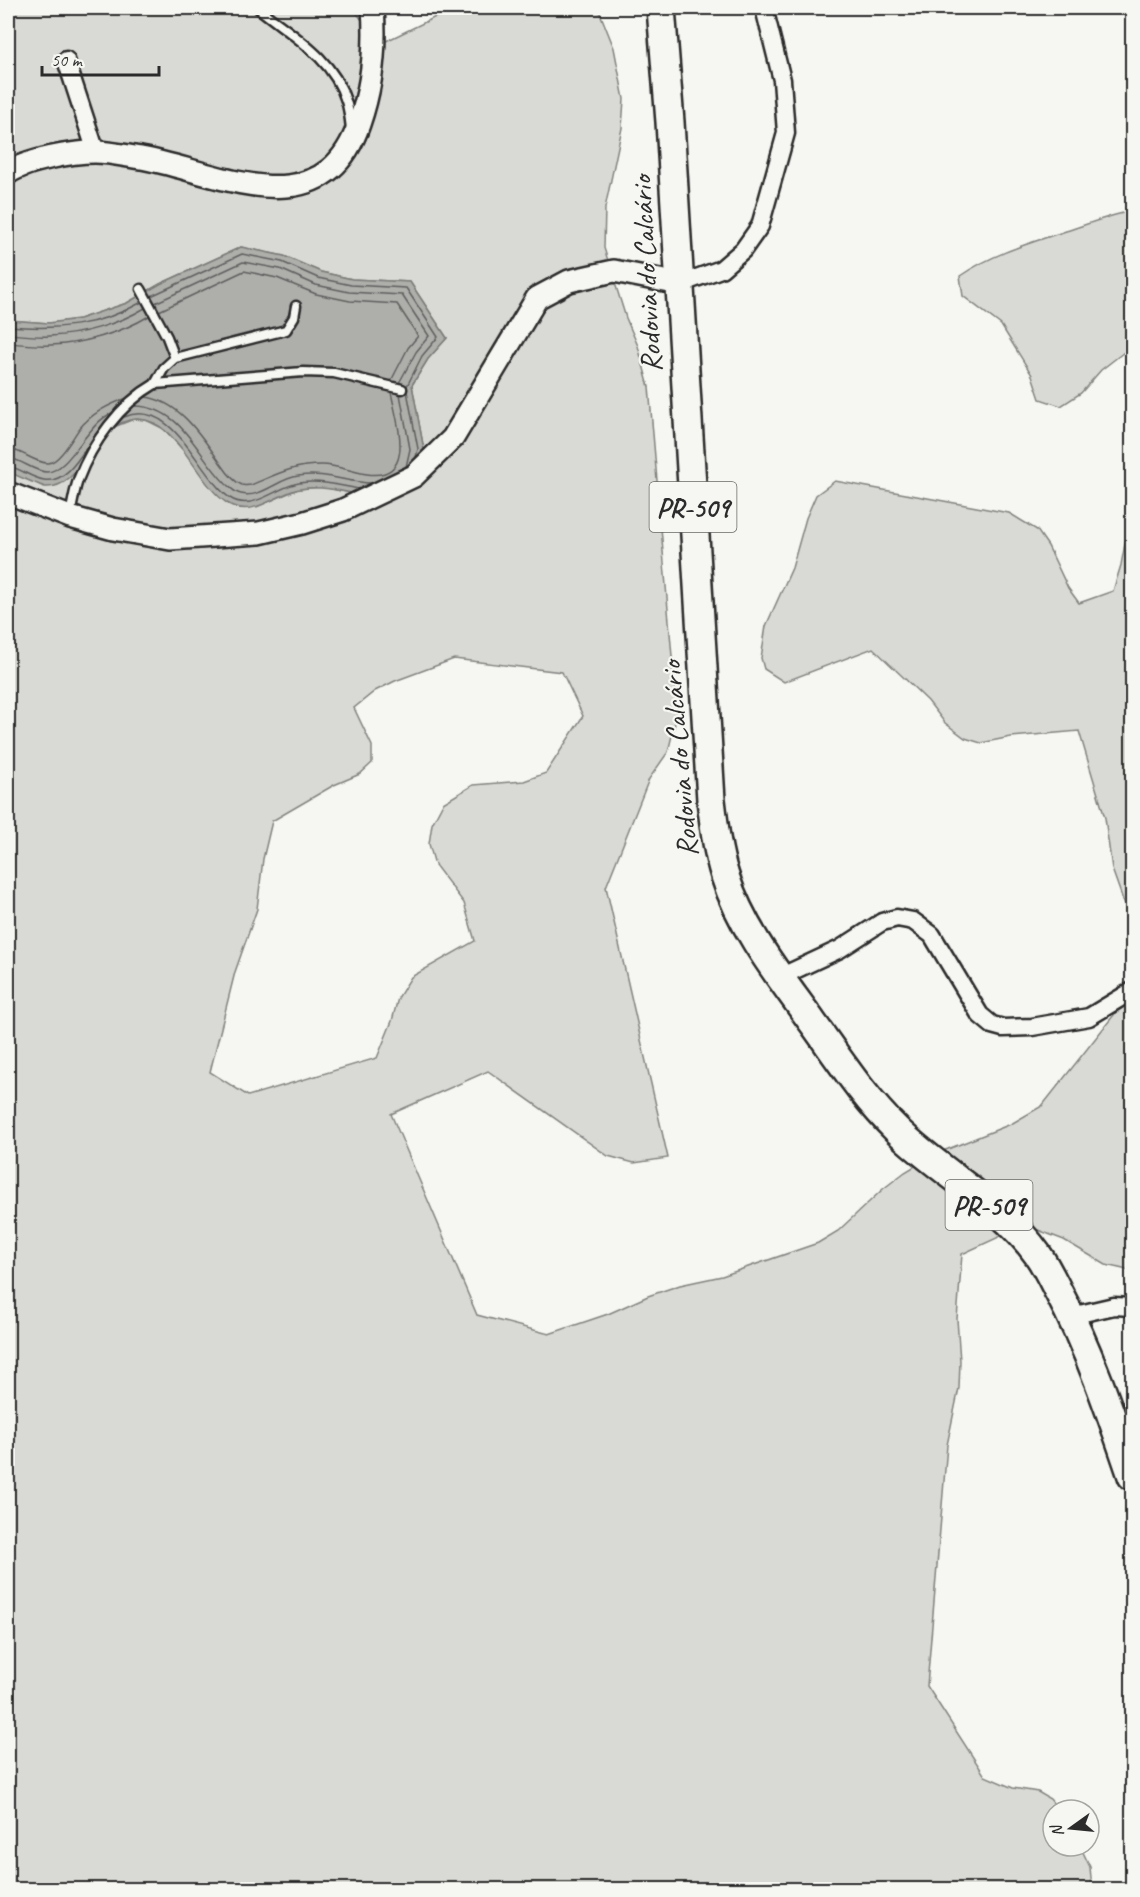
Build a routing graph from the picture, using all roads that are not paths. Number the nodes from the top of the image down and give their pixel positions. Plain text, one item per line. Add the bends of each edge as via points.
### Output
1 (258, 8) edge
2 (373, 8) edge
3 (661, 8) edge
4 (764, 8) edge
5 (66, 60) dead end
6 (353, 141) junction
7 (96, 152) junction
8 (8, 173) edge
9 (680, 284) junction
10 (141, 289) dead end
11 (296, 306) dead end
12 (175, 358) junction
13 (155, 384) junction
14 (402, 389) dead end
15 (8, 493) edge
16 (70, 517) junction
17 (780, 977) junction
18 (1132, 991) edge
19 (1132, 1307) edge
20 (1071, 1316) junction
21 (1132, 1476) edge

1 - 6 lane via 308,45 330,69 346,100
2 - 6 street via 369,97
3 - 9 main road, Rodovia do Calcário / PR-509
4 - 9 street via 782,80 786,133 760,226 743,250 721,269
5 - 7 street
6 - 7 street via 326,173 301,184 267,187 213,178 143,158
7 - 8 street via 46,159
9 - 16 street via 614,271 569,281 537,298 453,438 414,476 343,510 259,533 170,539
9 - 17 main road, Rodovia do Calcário / PR-509 via 716,842 724,875 743,919
10 - 12 lane
11 - 12 lane via 286,330
12 - 13 lane
13 - 14 lane via 303,372 334,373
13 - 16 lane via 141,392 95,443 78,482
15 - 16 street
17 - 18 street via 840,949 882,922 897,918 913,921 932,935 980,1015 992,1025 1032,1027 1089,1017
17 - 20 main road, Rodovia do Calcário / PR-509 via 856,1083 896,1129 1013,1225 1039,1256
19 - 20 street via 1114,1306
20 - 21 main road, Rodovia do Calcário / PR-509

